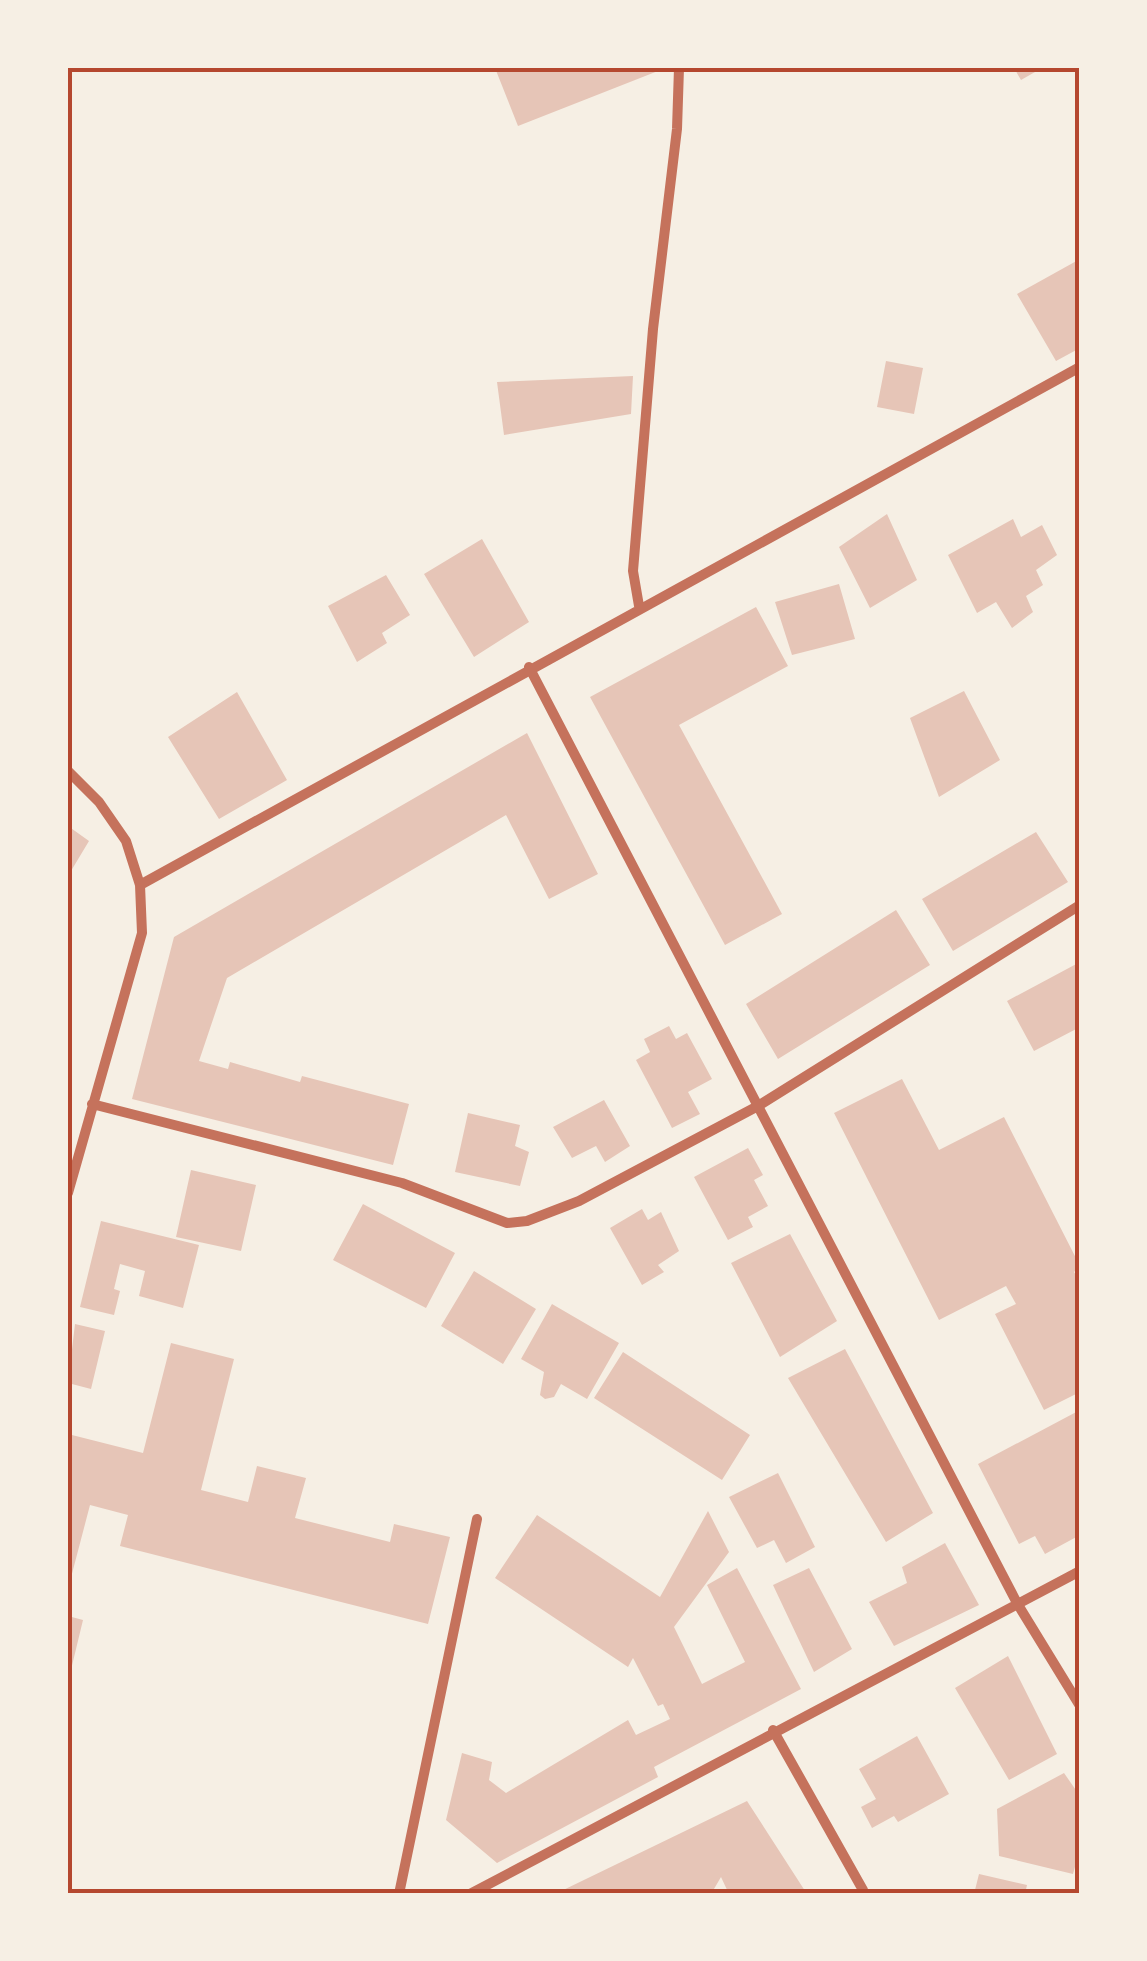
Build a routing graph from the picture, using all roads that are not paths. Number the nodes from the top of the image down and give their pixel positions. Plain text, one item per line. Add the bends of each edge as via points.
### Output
1 (679, 68) edge
2 (1080, 366) edge
3 (639, 606) junction
4 (529, 667) junction
5 (68, 770) edge
6 (140, 886) junction
7 (1080, 906) edge
8 (92, 1104) junction
9 (758, 1106) junction
10 (68, 1193) edge
11 (478, 1519) dead end
12 (1080, 1571) edge
13 (1017, 1603) junction
14 (1080, 1706) edge
15 (773, 1730) junction
16 (863, 1890) dead end
17 (399, 1894) edge
18 (470, 1894) edge

1 - 3 street via 633,571
2 - 3 street
3 - 4 street
4 - 6 street
4 - 9 street
5 - 6 street via 126,841
6 - 8 street via 142,933
7 - 9 street
8 - 9 street via 402,1183 507,1223 579,1202
8 - 10 street
9 - 13 street
11 - 17 street
12 - 13 street
13 - 14 street
13 - 15 street
15 - 16 street
15 - 18 street

